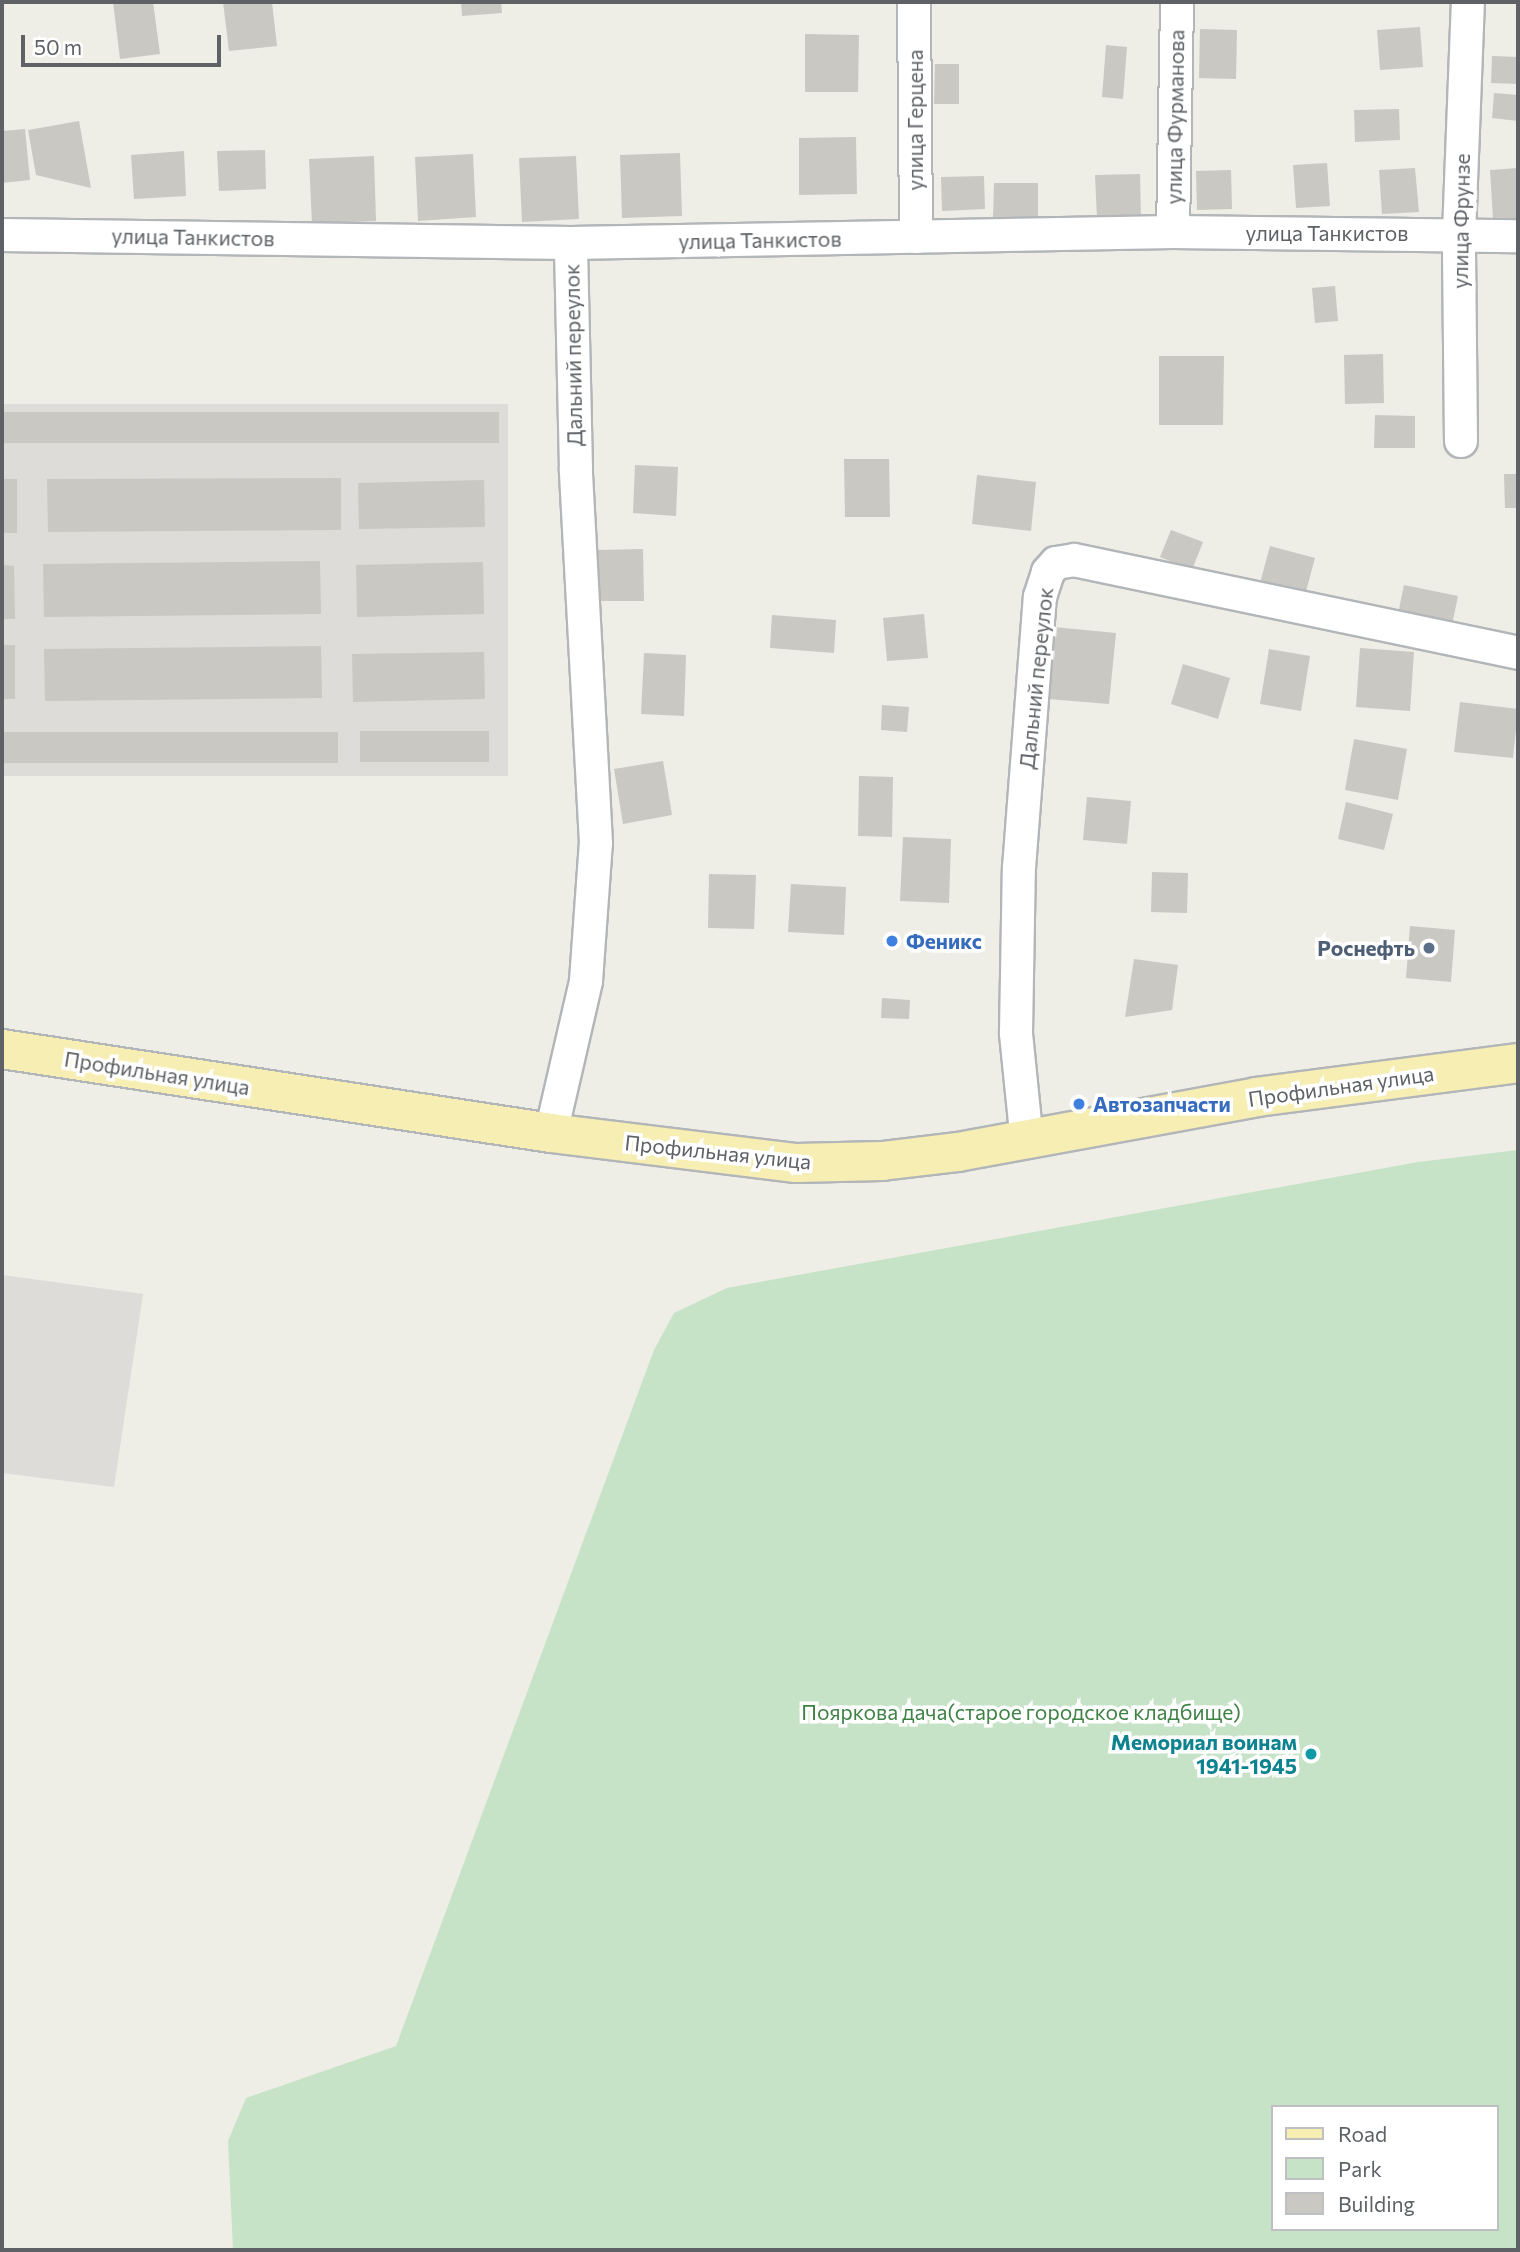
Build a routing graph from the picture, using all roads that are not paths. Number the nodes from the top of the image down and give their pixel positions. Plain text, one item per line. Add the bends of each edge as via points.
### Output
1 (914, 2) edge
2 (1177, 2) edge
3 (1468, 2) edge
4 (1173, 232) junction
5 (1458, 234) junction
6 (2, 235) edge
7 (1518, 236) edge
8 (916, 237) junction
9 (571, 243) junction
10 (1461, 441) dead end
11 (1518, 653) edge
12 (2, 1049) edge
13 (1518, 1063) edge
14 (551, 1133) junction
15 (1027, 1142) junction

1 - 8 street, улица Герцена
2 - 4 street, улица Фурманова
3 - 5 street, улица Фрунзе
4 - 5 street, улица Танкистов
4 - 8 street, улица Танкистов
5 - 7 street, улица Танкистов
5 - 10 street, улица Фрунзе
6 - 9 street, улица Танкистов
8 - 9 street, улица Танкистов
9 - 14 street, Дальний переулок via 576,469 596,843 586,981
11 - 15 street, Дальний переулок via 1074,560 1056,563 1040,597 1019,868 1016,1033
12 - 14 main road, Профильная улица
13 - 15 main road, Профильная улица via 1257,1097
14 - 15 main road, Профильная улица via 796,1163 882,1161

